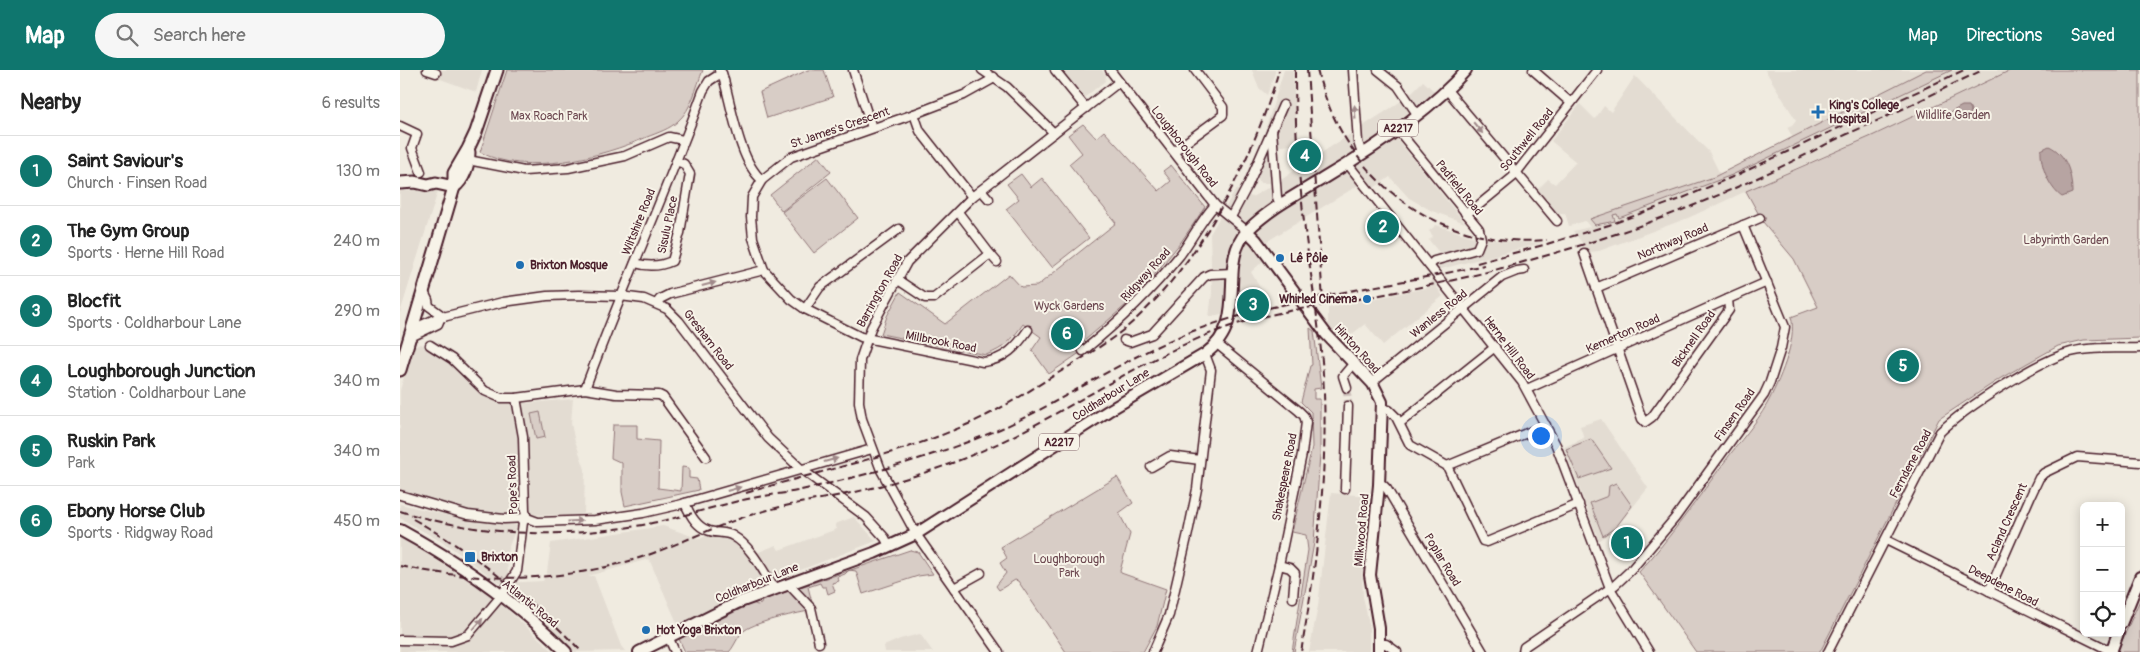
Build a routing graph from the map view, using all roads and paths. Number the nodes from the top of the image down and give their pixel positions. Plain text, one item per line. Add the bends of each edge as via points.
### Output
1 (427, 70) edge
2 (497, 70) edge
3 (853, 70) edge
4 (982, 70) edge
5 (1055, 70) edge
6 (1110, 70) edge
7 (1195, 70) edge
8 (1353, 70) edge
9 (1378, 70) edge
10 (1466, 70) edge
11 (1533, 70) edge
12 (1597, 70) edge
13 (723, 72) edge
14 (436, 73) dead end
15 (994, 77) junction
16 (1119, 82) junction
17 (1447, 90) junction
18 (1571, 103) junction
19 (1283, 105) dead end
20 (1086, 108) junction
21 (914, 114) junction
22 (1417, 114) junction
23 (400, 126) edge
24 (872, 128) junction
25 (1272, 129) junction
26 (1397, 129) junction
27 (1054, 133) junction
28 (683, 140) junction
29 (1174, 151) junction
30 (1362, 154) junction
31 (468, 155) junction
32 (676, 161) junction
33 (1347, 164) junction
34 (1516, 174) junction
35 (418, 177) junction
36 (762, 180) junction
37 (400, 183) edge
38 (454, 188) junction
39 (981, 190) junction
40 (972, 197) junction
41 (989, 199) dead end
42 (1215, 205) junction
43 (1280, 205) junction
44 (958, 212) junction
45 (1465, 213) junction
46 (1230, 217) junction
47 (1760, 218) dead end
48 (1557, 221) dead end
49 (1743, 224) junction
50 (899, 229) dead end
51 (1247, 231) junction
52 (1584, 253) dead end
53 (990, 254) junction
54 (997, 262) dead end
55 (634, 263) junction
56 (1430, 265) junction
57 (764, 270) junction
58 (1524, 270) dead end
59 (1233, 273) junction
60 (898, 280) junction
61 (1767, 282) junction
62 (1596, 288) junction
63 (423, 290) junction
64 (620, 296) junction
65 (1728, 298) junction
66 (657, 303) junction
67 (1464, 308) junction
68 (805, 309) junction
69 (442, 318) junction
70 (1028, 330) dead end
71 (405, 335) edge
72 (867, 338) junction
73 (1124, 340) dead end
74 (1217, 344) junction
75 (430, 345) dead end
76 (1495, 347) junction
77 (2140, 348) edge
78 (1617, 349) junction
79 (1083, 351) dead end
80 (1205, 354) junction
81 (1353, 364) junction
82 (400, 370) edge
83 (1373, 384) junction
84 (1347, 388) tunnel mouth
85 (585, 389) junction
86 (1526, 389) junction
87 (516, 398) junction
88 (1348, 406) tunnel mouth
89 (1382, 409) junction
90 (1400, 423) junction
91 (1546, 425) junction
92 (872, 449) junction
93 (706, 457) dead end
94 (1200, 460) junction
95 (2140, 462) edge
96 (1448, 466) junction
97 (1151, 467) dead end
98 (801, 469) junction
99 (1378, 485) junction
100 (1345, 489) dead end
101 (400, 495) edge
102 (684, 503) junction
103 (1579, 504) junction
104 (527, 518) junction
105 (400, 530) edge
106 (916, 534) junction
107 (1886, 540) junction
108 (889, 546) junction
109 (1279, 565) junction
110 (981, 573) dead end
111 (2140, 576) edge
112 (774, 588) junction
113 (792, 588) dead end
114 (954, 588) junction
115 (1610, 588) junction
116 (1989, 591) junction
117 (501, 596) junction
118 (1293, 598) dead end
119 (2125, 614) edge
120 (668, 636) junction
121 (2117, 637) edge
122 (400, 640) edge
123 (819, 643) dead end
124 (1379, 648) edge
125 (1523, 651) edge
126 (566, 652) edge
127 (639, 652) edge
128 (675, 652) edge
129 (999, 652) edge
130 (1153, 652) edge
131 (1258, 652) edge
132 (1397, 652) edge
133 (1483, 652) edge
134 (1649, 652) edge
135 (1828, 652) edge
136 (2111, 652) edge

1 - 14 street
2 - 31 highway
3 - 24 street
4 - 15 street
5 - 20 street
6 - 16 street, Loughborough Road
7 - 29 street via 1222,107 1223,115
30 -> 8 street via 1358,142
9 - 22 street via 1402,90
10 - 17 main road, Coldharbour Lane / A2217
11 - 18 street
12 - 18 street, Southwell Road
13 - 28 street, Wiltshire Road via 705,86
13 - 36 street via 740,143
15 - 21 street, St James's Crescent via 964,95
15 - 27 street
16 - 20 street, Barrington Road
16 - 29 street, Loughborough Road
17 - 22 main road, Coldharbour Lane / A2217
17 -> 34 street
18 - 34 street, Southwell Road
19 - 25 street
20 - 27 street, Barrington Road
21 - 24 street, St James's Crescent
21 - 40 street via 920,131
22 - 26 main road, Coldharbour Lane / A2217
23 - 35 street via 417,134 412,148
24 - 36 street, St James's Crescent via 791,156
25 - 43 street
25 - 46 street
26 - 30 main road, Coldharbour Lane / A2217
26 - 45 street, Padfield Road
27 - 39 street, Barrington Road via 1023,162
28 - 31 street via 669,137 625,156 568,168 524,171
28 - 32 street, Wiltshire Road
29 - 42 street, Loughborough Road
30 - 33 main road, Coldharbour Lane / A2217
31 - 38 highway via 456,167
32 - 55 street, Wiltshire Road
32 - 55 street, Sisulu Place via 684,164 690,177 672,261 662,266
33 - 43 main road, Coldharbour Lane / A2217
33 - 56 street, Herne Hill Road
34 - 45 street, Southwell Road
34 - 48 street
35 - 37 highway
35 - 38 highway
36 - 57 street, St James's Crescent via 752,197 751,217 753,238
38 - 63 highway
39 - 40 street, Barrington Road
39 - 41 street
40 - 44 street, Barrington Road
42 - 46 street, Loughborough Road
42 - 79 street, Ridgway Road via 1148,294
43 - 51 main road, Coldharbour Lane / A2217
44 - 53 street
44 - 60 street, Barrington Road via 907,262
45 - 56 street, Padfield Road via 1480,234 1477,249
46 - 51 street, Loughborough Road
47 - 49 street, Northway Road
49 - 61 street, Finsen Road
49 - 62 street, Northway Road
50 - 68 street via 820,287
51 - 59 main road, Coldharbour Lane / A2217 via 1238,244
51 - 81 main road, Hinton Road
52 - 62 street
53 - 54 street
53 - 60 street via 934,298 925,298
55 - 64 street, Wiltshire Road
56 - 67 street, Herne Hill Road
66 -> 57 street via 670,294
57 - 68 street, St James's Crescent
58 - 67 street, Wanless Road via 1503,276
59 - 73 street via 1204,277 1152,334 1130,342
59 - 74 main road, Coldharbour Lane / A2217 via 1232,306 1227,326
60 - 72 street, Barrington Road
61 - 65 street
61 - 115 street, Finsen Road via 1785,330 1764,395 1669,525 1631,570
62 - 78 street
63 - 69 street via 429,306
63 - 71 highway
64 - 66 street, Gresham Road
64 - 69 street, Gresham Road via 526,298 472,308
64 - 85 street, Wiltshire Road
65 - 78 street, Kemerton Road
65 - 78 street, Bicknell Road via 1728,310 1652,417 1645,422
66 - 98 street, Gresham Road via 679,321 768,438
67 - 76 street, Herne Hill Road
67 - 83 street, Wanless Road
68 - 72 street, St James's Crescent
69 - 71 street, Gresham Road via 427,322
70 - 72 street, Millbrook Road via 1004,356 983,362
71 - 82 highway
72 - 92 street, Barrington Road via 860,360 858,391 862,419
74 - 80 main road, Coldharbour Lane / A2217
74 - 109 street, Shakespeare Road via 1299,411 1306,422
75 - 87 street via 452,360 485,391 501,398
76 - 86 street, Herne Hill Road
76 - 90 street
77 - 107 street, Ferndene Road via 2086,350 2060,356 2009,383 1954,420 1936,437
78 - 86 street, Kemerton Road
80 - 94 street via 1212,370
80 - 106 main road, Coldharbour Lane / A2217 via 1108,411
81 - 83 main road, Hinton Road
81 - 84 street via 1343,376
83 - 89 main road, Hinton Road via 1381,398
85 - 87 street
85 - 93 street via 663,397
86 - 91 street, Herne Hill Road
87 - 104 street, Pope's Road via 523,437
88 - 100 street
89 - 90 street via 1392,412
89 - 99 main road, Milkwood Road
90 - 96 street via 1410,445
91 - 96 street
91 - 103 street, Herne Hill Road
98 -> 92 street
92 - 106 street, Barrington Road
94 - 97 street via 1170,456
94 - 130 street via 1197,489 1169,614
95 - 116 street, Acland Crescent via 2077,457 2044,474 2035,487
96 - 103 street via 1481,540 1485,542
102 -> 98 street
98 - 108 street, Gresham Road via 866,517
99 - 124 main road, Milkwood Road via 1370,575
99 - 133 street, Poplar Road via 1386,489
101 - 104 street via 468,515
104 -> 102 street via 538,522 596,520
102 - 112 street via 694,520 707,530 730,534 740,541
103 - 115 street, Herne Hill Road
104 - 117 street, Pope's Road via 522,522 517,571
105 - 117 main road, Atlantic Road
106 - 108 main road, Coldharbour Lane / A2217
106 - 114 street, Barrington Road
107 - 116 street, Deepdene Road
107 - 135 street, Ferndene Road
108 - 112 main road, Coldharbour Lane / A2217
109 - 118 street via 1295,573
109 - 131 street, Shakespeare Road
110 - 114 street
111 - 119 main road
112 - 120 main road, Coldharbour Lane / A2217 via 737,602
113 - 123 street via 811,608
114 - 129 street, Barrington Road
115 - 125 street, Finsen Road
115 - 134 street, Herne Hill Road
116 - 136 street, Deepdene Road
122 -> 117 street, Pope's Road via 461,639
117 - 126 main road, Atlantic Road via 534,621
120 - 127 main road, Coldharbour Lane / A2217
120 - 128 street
121 - 136 main road
124 - 132 street via 1390,646

